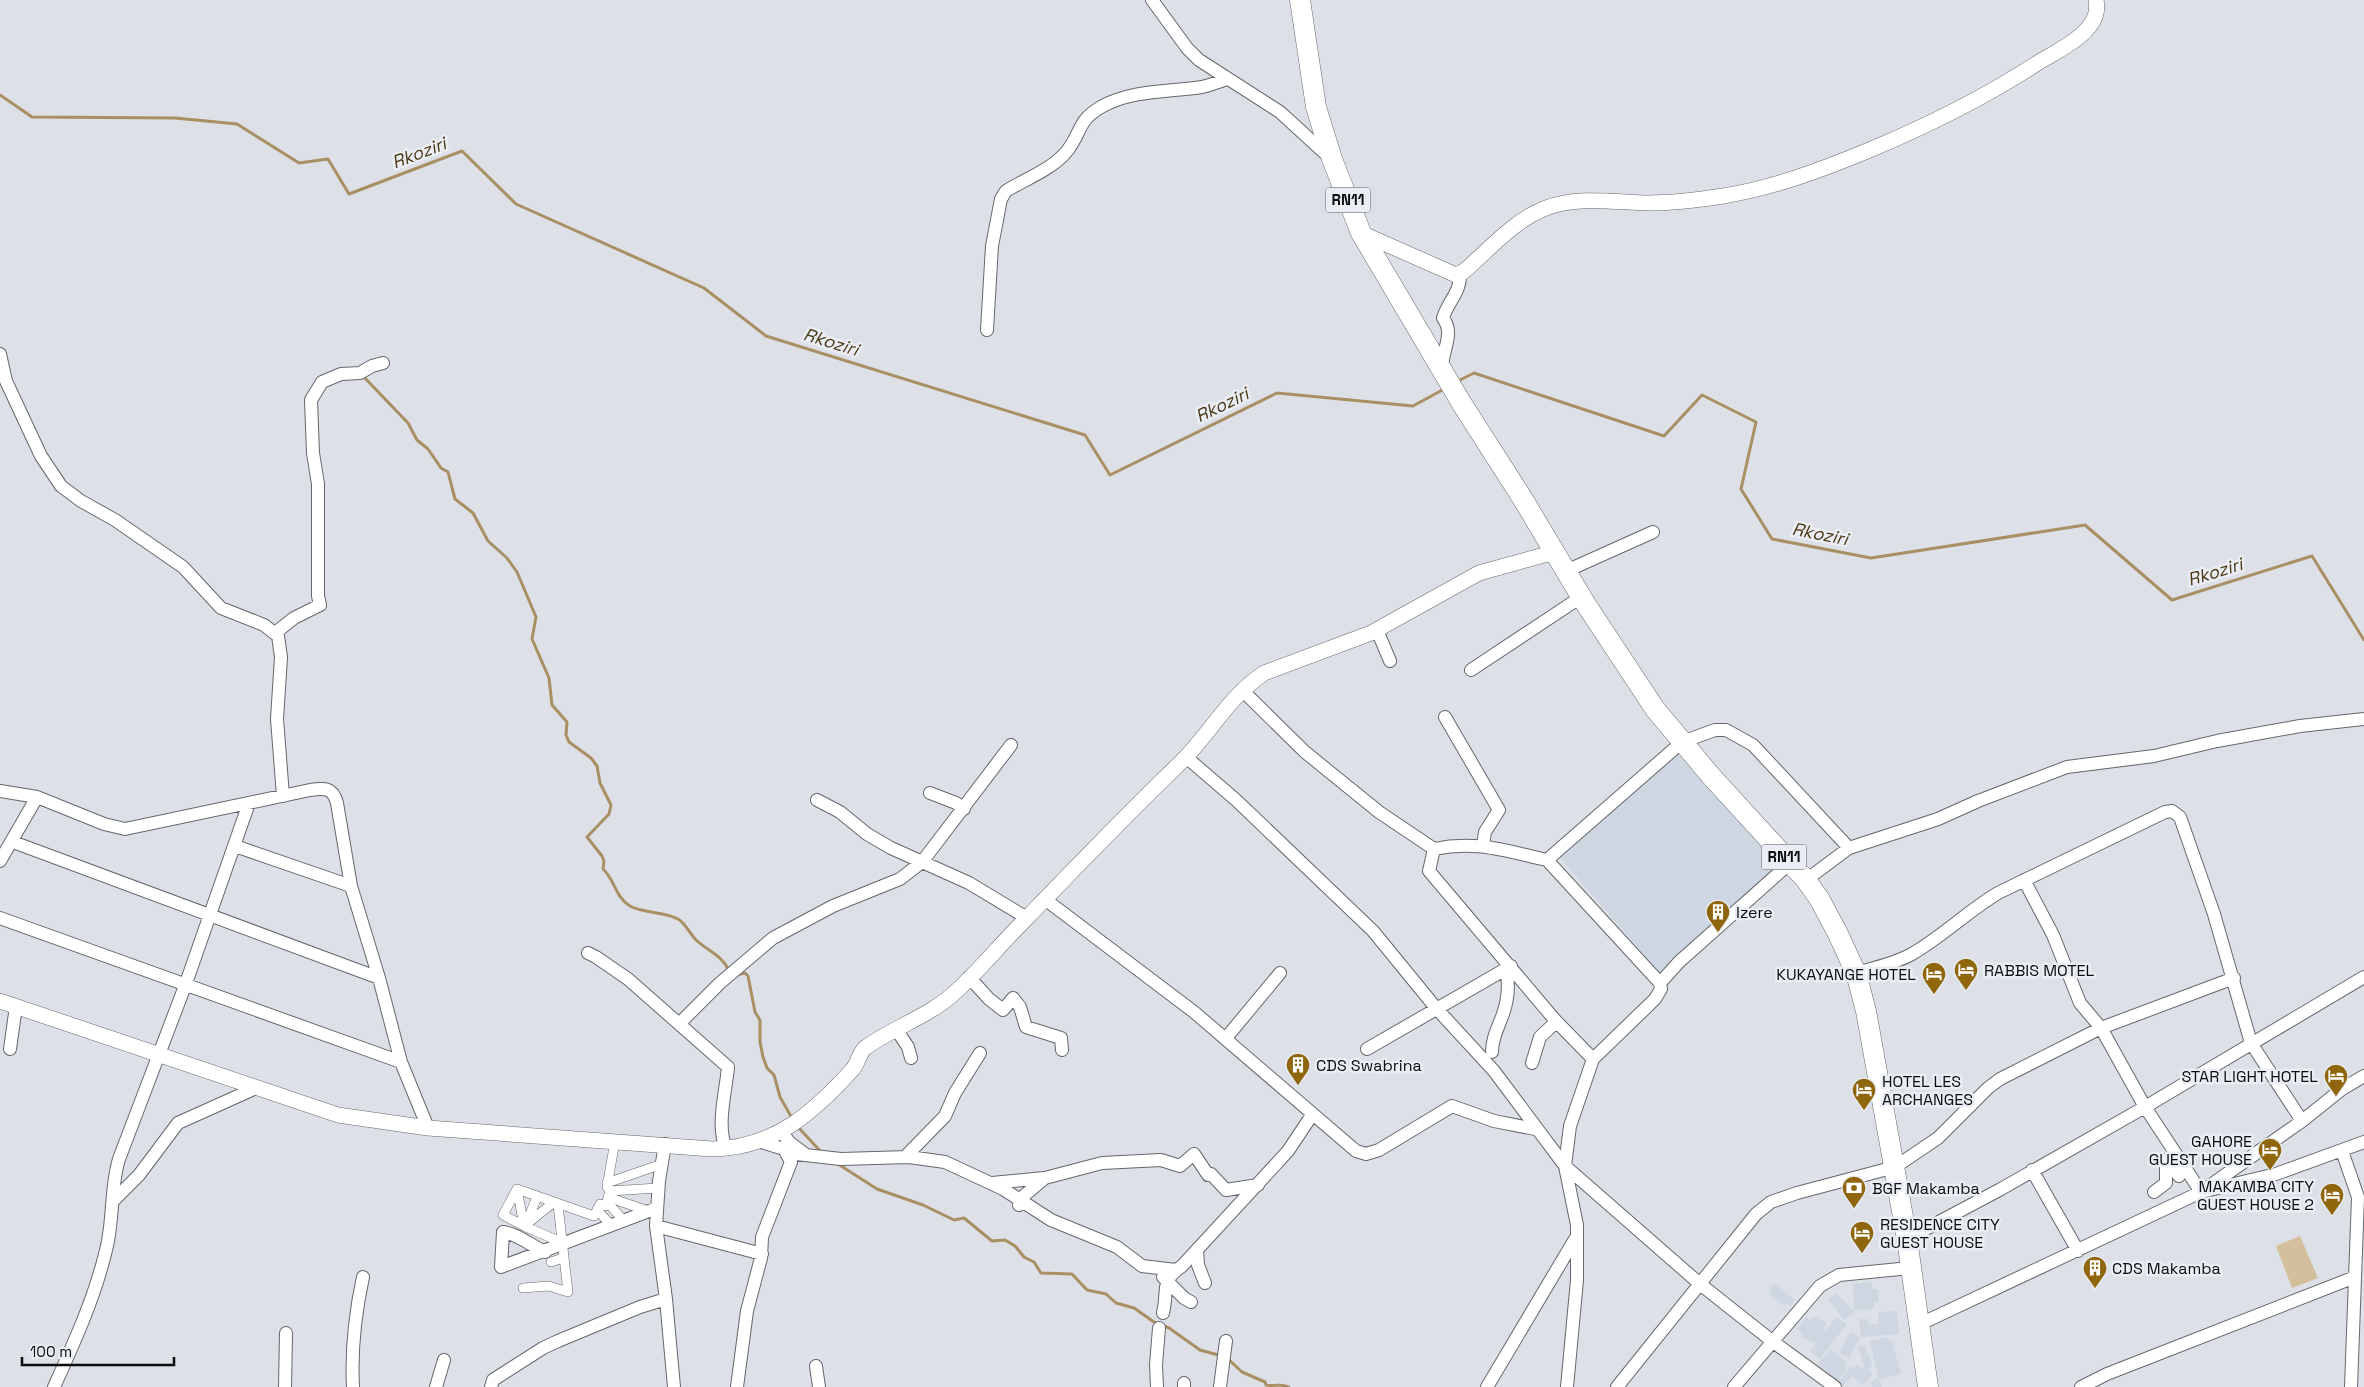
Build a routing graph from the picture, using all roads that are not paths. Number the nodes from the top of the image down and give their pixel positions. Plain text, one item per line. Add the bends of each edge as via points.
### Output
1 (1152, 0) edge
2 (1300, 0) edge
3 (2096, 0) edge
4 (1227, 79) junction
5 (1332, 159) junction
6 (1361, 233) junction
7 (1460, 274) junction
8 (986, 330) dead end
9 (0, 354) edge
10 (383, 363) dead end
11 (1445, 376) junction
12 (1653, 532) dead end
13 (1554, 552) junction
14 (1566, 571) junction
15 (1581, 597) junction
16 (1378, 630) junction
17 (275, 633) junction
18 (1390, 661) dead end
19 (1471, 670) dead end
20 (1242, 690) junction
21 (1445, 716) dead end
22 (2364, 719) edge
23 (1682, 742) junction
24 (1011, 746) dead end
25 (1186, 757) junction
26 (0, 791) edge
27 (930, 793) dead end
28 (283, 796) junction
29 (37, 798) junction
30 (817, 800) dead end
31 (249, 803) junction
32 (964, 808) junction
33 (12, 842) junction
34 (1484, 845) junction
35 (235, 846) junction
36 (1849, 848) junction
37 (1434, 849) junction
38 (1547, 860) junction
39 (0, 862) edge
40 (922, 862) junction
41 (1790, 863) junction
42 (1806, 880) junction
43 (2024, 880) junction
44 (351, 886) junction
45 (1046, 900) junction
46 (209, 917) junction
47 (0, 918) edge
48 (1027, 918) junction
49 (588, 954) dead end
50 (1508, 966) junction
51 (1280, 973) dead end
52 (1856, 974) junction
53 (969, 977) junction
54 (2364, 977) edge
55 (379, 978) junction
56 (2234, 978) junction
57 (1660, 983) junction
58 (185, 986) junction
59 (0, 1001) edge
60 (16, 1006) junction
61 (1436, 1008) junction
62 (1555, 1020) junction
63 (677, 1022) junction
64 (2101, 1028) junction
65 (896, 1029) junction
66 (1226, 1038) junction
67 (2251, 1043) junction
68 (10, 1049) dead end
69 (1367, 1049) dead end
70 (1062, 1050) dead end
71 (1492, 1052) dead end
72 (980, 1053) dead end
73 (158, 1055) junction
74 (910, 1058) dead end
75 (1593, 1059) junction
76 (401, 1062) junction
77 (1532, 1063) dead end
78 (2364, 1076) edge
79 (256, 1088) junction
80 (2145, 1107) junction
81 (1312, 1115) junction
82 (2302, 1121) junction
83 (428, 1128) junction
84 (1535, 1129) junction
85 (782, 1132) junction
86 (615, 1141) junction
87 (758, 1141) junction
88 (2364, 1142) edge
89 (665, 1144) junction
90 (726, 1148) junction
91 (2342, 1151) junction
92 (788, 1153) junction
93 (806, 1155) junction
94 (905, 1157) junction
95 (662, 1164) junction
96 (1565, 1166) junction
97 (1895, 1167) junction
98 (2032, 1170) junction
99 (2184, 1174) junction
100 (1045, 1178) junction
101 (1258, 1185) junction
102 (994, 1187) junction
103 (2167, 1187) junction
104 (658, 1188) junction
105 (517, 1189) junction
106 (1226, 1190) junction
107 (2154, 1192) dead end
108 (2201, 1192) junction
109 (608, 1193) junction
110 (537, 1197) junction
111 (2361, 1198) edge
112 (113, 1200) junction
113 (1019, 1203) junction
114 (556, 1204) junction
115 (1236, 1208) junction
116 (597, 1210) junction
117 (653, 1210) junction
118 (624, 1221) junction
119 (525, 1225) junction
120 (612, 1226) junction
121 (656, 1226) junction
122 (1576, 1238) junction
123 (1907, 1239) junction
124 (562, 1249) junction
125 (1197, 1250) junction
126 (2078, 1251) junction
127 (762, 1254) junction
128 (548, 1257) dead end
129 (1158, 1268) junction
130 (1910, 1268) junction
131 (565, 1270) junction
132 (1176, 1270) junction
133 (555, 1272) dead end
134 (362, 1277) dead end
135 (2355, 1277) junction
136 (1166, 1281) junction
137 (1205, 1283) dead end
138 (1700, 1284) junction
139 (523, 1288) dead end
140 (666, 1299) junction
141 (1191, 1302) dead end
142 (1163, 1313) dead end
143 (1918, 1325) junction
144 (1159, 1328) dead end
145 (286, 1333) dead end
146 (1226, 1341) dead end
147 (1772, 1341) junction
148 (444, 1360) dead end
149 (816, 1366) dead end
150 (54, 1387) edge
151 (285, 1387) edge
152 (352, 1387) edge
153 (436, 1387) edge
154 (491, 1387) edge
155 (674, 1387) edge
156 (737, 1387) edge
157 (819, 1387) edge
158 (1157, 1387) edge
159 (1220, 1387) edge
160 (1487, 1387) edge
161 (1567, 1387) edge
162 (1617, 1387) edge
163 (1734, 1387) edge
164 (1835, 1387) edge
165 (1928, 1387) edge
166 (2081, 1387) edge
167 (2351, 1387) edge

1 - 4 street via 1192,54
2 - 5 main road, RN11 via 1316,107
3 - 7 street via 2093,20 2079,36 1982,98 1903,136 1838,164 1782,183 1724,196 1676,202 1567,202 1547,208 1523,219
4 - 5 street via 1280,112
4 - 8 street via 1203,87 1116,100 1101,107 1084,118 1078,135 1059,160 1006,191 1001,199 992,246
5 - 6 main road, RN11
6 - 7 street
6 - 11 main road, RN11
7 - 11 street via 1461,284 1443,318 1449,326 1442,356
9 - 17 street via 6,381 41,456 61,486 184,567 221,608 264,625
10 - 17 street via 360,373 341,374 322,382 311,400 318,484 316,530 320,604
11 - 13 main road, RN11
12 - 14 street
13 - 14 main road, RN11
13 - 16 street via 1479,573
14 - 15 main road, RN11
15 - 19 street
15 - 23 main road, RN11 via 1654,709
16 - 18 street
16 - 20 street via 1264,673
17 - 28 street via 280,642 277,720
20 - 25 street
20 - 37 street via 1320,764 1379,812
21 - 34 street via 1499,810 1485,832
22 - 36 street via 2300,726 2154,756 2067,767 1938,819
23 - 36 street via 1716,730 1736,734 1753,745
23 - 38 street
23 - 41 main road, RN11
24 - 32 street
25 - 45 street
25 - 61 street via 1236,800 1373,931
26 - 29 street
27 - 32 street
28 - 31 street
28 - 44 street via 325,788 336,796
29 - 31 street via 125,829
29 - 33 street
30 - 40 street via 840,812 867,834
31 - 35 street
32 - 40 street
33 - 39 street
33 - 46 street
34 - 37 street via 1457,844
34 - 38 street
35 - 44 street
35 - 46 street
36 - 42 street
37 - 50 street via 1429,871
38 - 57 street
40 - 48 street via 969,883
40 - 63 street via 900,878 833,906 773,938 682,1021
41 - 42 main road, RN11
41 - 57 street via 1679,962
42 - 52 main road, RN11 via 1820,900
43 - 52 street via 1972,909 1910,954
43 - 56 street via 2164,812 2174,812 2180,817
43 - 64 street via 2052,935 2080,1003
44 - 55 street
45 - 48 street
45 - 66 street
46 - 55 street
46 - 58 street
47 - 58 street
48 - 53 street
49 - 63 street via 617,970
50 - 61 street
50 - 62 street
50 - 71 street via 1505,1004
51 - 66 street
52 - 97 main road, RN11
53 - 65 street via 951,996
53 - 70 street via 1003,1010 1013,998 1020,1007 1026,1027 1061,1038
54 - 67 street
55 - 76 street
56 - 64 street
56 - 67 street
57 - 75 street via 1661,989 1655,999
58 - 73 street
58 - 76 street
59 - 60 street
60 - 68 street
60 - 73 street
61 - 69 street
61 - 84 street via 1494,1071
62 - 75 street
62 - 77 street via 1540,1037
63 - 90 street via 728,1067 722,1110
64 - 80 street
64 - 97 street via 1994,1083 1938,1138
65 - 74 street via 908,1047
65 - 85 street via 863,1049 854,1068 800,1120
66 - 81 street
67 - 80 street
67 - 82 street
72 - 94 street via 945,1116
73 - 79 street
73 - 112 street via 118,1158
75 - 96 street via 1570,1126
76 - 83 street
78 - 82 street
79 - 83 street via 338,1115
79 - 112 street via 178,1123 139,1175
80 - 98 street
80 - 99 street
81 - 84 street via 1356,1151 1366,1154 1379,1150 1452,1106 1494,1121
81 - 101 street via 1288,1151
82 - 108 street
83 - 86 street
84 - 96 street
85 - 87 street
85 - 93 street
86 - 89 street
86 - 109 street
87 - 90 street
87 - 92 street
88 - 91 street
89 - 90 street
89 - 95 street
91 - 108 street via 2276,1174
91 - 111 street
92 - 93 street
92 - 127 street via 791,1162 766,1223
93 - 94 street
94 - 102 street via 945,1162
95 - 104 street
95 - 109 street
96 - 122 street via 1577,1225
96 - 138 street
97 - 123 main road, RN11
97 - 138 street via 1771,1202 1756,1214
98 - 123 street
98 - 126 street
99 - 103 street
99 - 103 street via 2166,1160
99 - 108 street
100 - 102 street
100 - 106 street via 1102,1163 1161,1160 1180,1166 1194,1154 1208,1175 1211,1174
100 - 113 street
101 - 106 street
101 - 115 street
102 - 113 street
103 - 107 street
104 - 109 street
104 - 117 street
105 - 110 street
105 - 119 street
105 - 119 street via 504,1216
106 - 115 street
108 - 126 street
109 - 116 street via 606,1206 600,1204
109 - 117 street
109 - 118 street
110 - 114 street
110 - 119 street
111 - 135 street
112 - 150 street via 106,1250 96,1282 76,1339
113 - 129 street via 1116,1248 1142,1266
114 - 116 street via 594,1216
114 - 119 street
114 - 124 street
115 - 125 street
116 - 120 street
117 - 118 street
117 - 121 street
118 - 120 street
119 - 124 street
120 - 124 street
121 - 127 street
121 - 140 street
122 - 160 street
122 - 161 street via 1577,1280
123 - 130 main road, RN11
124 - 128 street
124 - 131 street
125 - 132 street
125 - 137 street via 1198,1265
126 - 143 street
127 - 156 street via 747,1311
129 - 132 street
129 - 136 street
130 - 143 main road, RN11
130 - 147 street via 1839,1275 1828,1280
131 - 133 street
131 - 139 street via 568,1292 549,1286
132 - 136 street
134 - 152 street via 354,1320
135 - 166 street via 2116,1370
135 - 167 street
136 - 141 street
136 - 142 street
138 - 147 street
138 - 162 street
140 - 154 street via 543,1348 493,1380
140 - 155 street
143 - 165 main road, RN11
144 - 158 street
145 - 151 street
146 - 159 street
147 - 163 street
147 - 164 street
148 - 153 street
149 - 157 street

